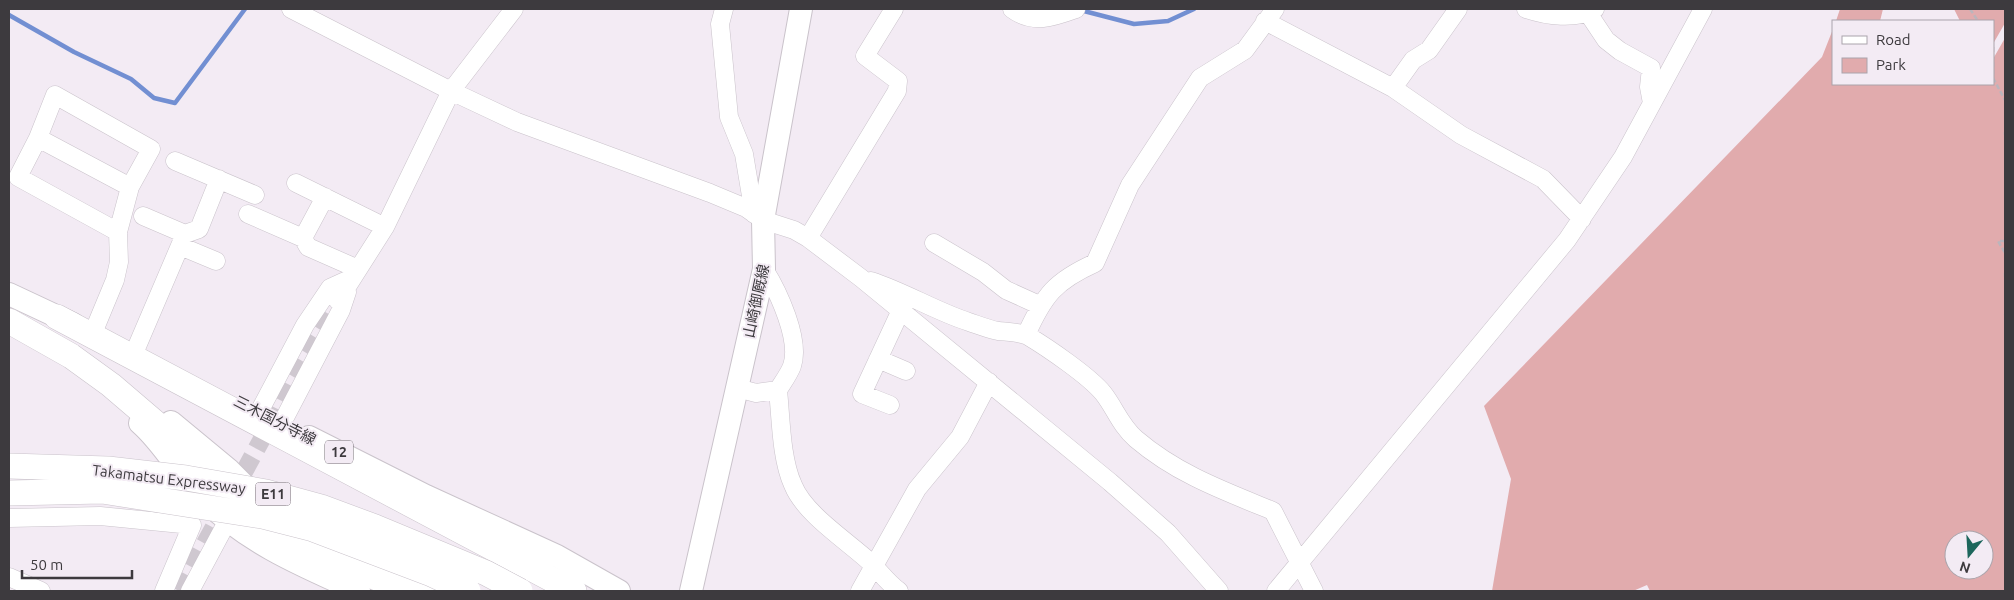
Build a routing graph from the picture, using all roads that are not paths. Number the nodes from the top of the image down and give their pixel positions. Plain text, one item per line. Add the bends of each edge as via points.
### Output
1 (290, 9) edge
2 (514, 9) edge
3 (724, 9) edge
4 (801, 9) edge
5 (894, 9) edge
6 (1012, 9) edge
7 (1076, 9) edge
8 (1458, 9) edge
9 (1526, 9) edge
10 (1703, 9) edge
11 (1592, 11) edge
12 (1270, 15) edge
13 (1392, 88) junction
14 (451, 91) junction
15 (1652, 103) junction
16 (38, 138) junction
17 (175, 161) dead end
18 (219, 179) junction
19 (296, 183) dead end
20 (130, 187) junction
21 (255, 195) dead end
22 (325, 197) junction
23 (248, 214) dead end
24 (143, 216) dead end
25 (759, 217) junction
26 (1582, 219) junction
27 (385, 227) junction
28 (118, 232) junction
29 (303, 238) junction
30 (808, 238) junction
31 (182, 240) junction
32 (934, 243) dead end
33 (216, 261) dead end
34 (764, 269) junction
35 (355, 274) junction
36 (861, 278) junction
37 (9, 294) edge
38 (338, 301) tunnel mouth
39 (1039, 305) junction
40 (901, 310) junction
41 (9, 312) edge
42 (58, 317) junction
43 (9, 321) edge
44 (9, 328) edge
45 (93, 333) junction
46 (1026, 335) junction
47 (135, 351) junction
48 (878, 359) junction
49 (906, 371) dead end
50 (989, 382) junction
51 (737, 388) junction
52 (778, 390) junction
53 (890, 405) dead end
54 (259, 412) junction
55 (282, 423) junction
56 (9, 466) edge
57 (9, 493) edge
58 (9, 518) edge
59 (228, 520) junction
60 (1299, 560) junction
61 (874, 566) junction
62 (9, 577) edge
63 (41, 591) edge
64 (164, 591) edge
65 (190, 591) edge
66 (359, 591) edge
67 (407, 591) edge
68 (437, 591) edge
69 (468, 591) edge
70 (520, 591) edge
71 (574, 591) edge
72 (619, 591) edge
73 (691, 591) edge
74 (860, 591) edge
75 (899, 591) edge
76 (1219, 591) edge
77 (1276, 591) edge
78 (1314, 591) edge

1 - 14 street
2 - 14 street
3 - 25 street via 720,24 729,117 744,154
4 - 25 main road, 山崎御厩線
5 - 30 street via 865,56 898,81 897,91
6 - 7 street via 1048,20
8 - 13 street via 1429,50 1413,60
9 - 11 street via 1563,16
10 - 15 street
11 - 15 street via 1606,40 1651,68 1649,87
12 - 13 street
12 - 39 street via 1245,50 1200,78 1130,185 1095,263 1055,286
13 - 26 street via 1461,136 1543,179
14 - 25 street via 517,122 710,193
14 - 27 street
15 - 26 street via 1623,157
16 - 20 street
16 - 20 street via 55,96 151,149
16 - 28 street via 18,177
17 - 18 street
18 - 21 street
18 - 31 street via 199,229
19 - 22 street
20 - 28 street
22 - 27 street
22 - 29 street
23 - 29 street
24 - 31 street
25 - 30 street
25 - 34 main road, 山崎御厩線
26 - 60 street via 1414,428
27 - 35 street
28 - 45 street via 119,262 115,280
29 - 35 street via 308,247
30 - 36 street
31 - 33 street
31 - 47 street
32 - 39 street via 983,272 1006,290
34 - 51 main road, 山崎御厩線
34 - 52 street via 778,291 792,341 792,365
35 - 38 street
35 - 54 street via 330,288 306,324
35 - 55 street via 341,310
36 - 40 street
36 - 46 street via 892,288 968,322
37 - 42 main road, 三木国分寺線 / 12
39 - 46 street
40 - 48 street
40 - 50 street
41 - 68 main road via 77,348 132,389 229,470 269,510 314,535
42 - 45 main road, 三木国分寺線 / 12
42 - 71 highway
43 - 67 highway via 71,356 111,385 180,444 226,496 250,517 304,547
44 - 59 main road via 65,361 105,391 154,436 198,492
45 - 47 main road, 三木国分寺線 / 12
46 - 60 street via 1104,394 1116,416 1135,438 1171,466 1202,483 1273,511
47 - 54 main road, 三木国分寺線 / 12
48 - 49 street
48 - 53 street via 862,394
50 - 61 street via 960,437 917,489
50 - 76 street via 1168,533
51 - 52 street via 756,393
51 - 73 main road, 山崎御厩線
52 - 61 street via 787,466 793,486 809,508
54 - 55 main road, 三木国分寺線 / 12
55 - 72 main road, 三木国分寺線 / 12 via 426,496 557,556
56 - 70 highway, Takamatsu Expressway / E11, bridge via 108,469 266,492 321,507 375,527 486,573
57 - 69 highway, Takamatsu Expressway / E11, bridge via 102,491 262,516 313,529 420,569
58 - 64 street via 100,516 192,525
59 - 65 street
59 - 66 main road via 285,557
60 - 77 street
60 - 78 street
61 - 74 street
61 - 75 street via 884,580
62 - 63 street

